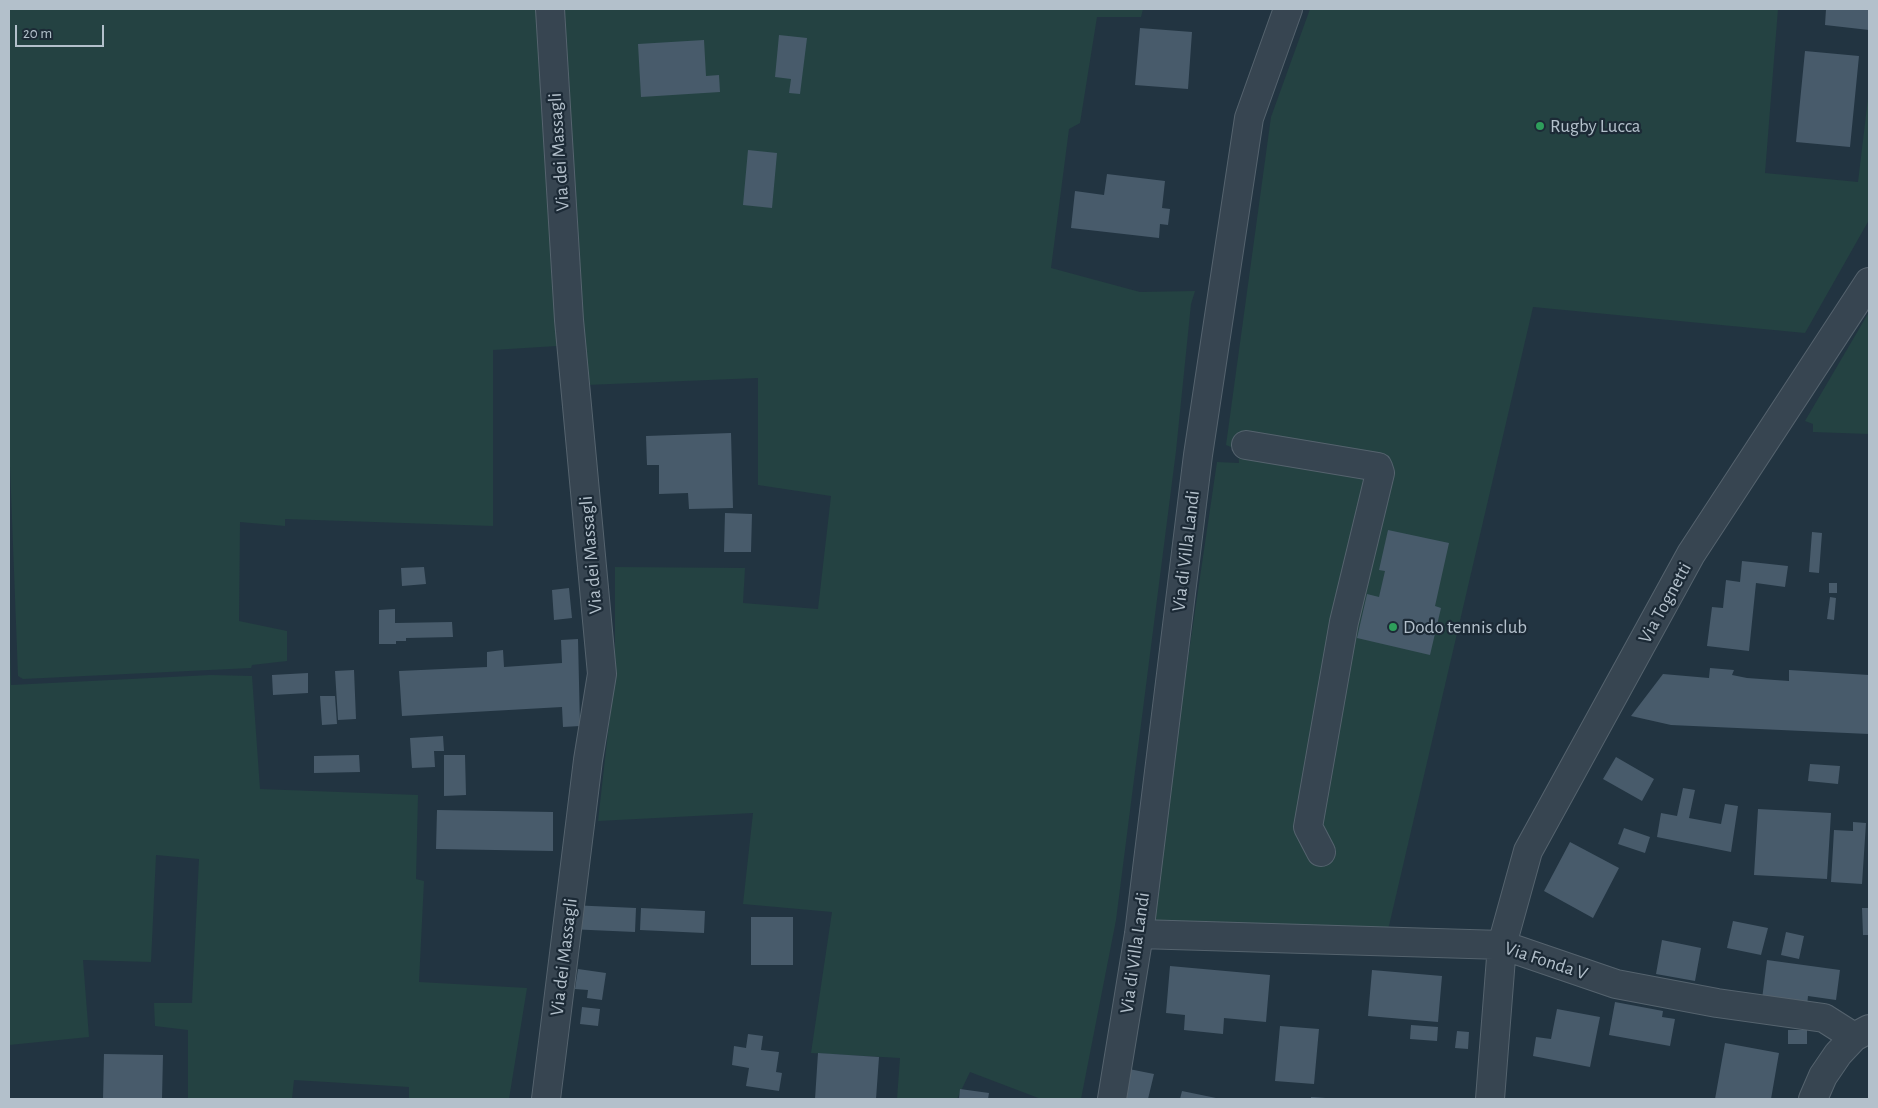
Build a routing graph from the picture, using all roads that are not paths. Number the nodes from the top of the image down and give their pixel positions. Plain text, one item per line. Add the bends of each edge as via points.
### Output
1 (550, 9) edge
2 (1288, 9) edge
3 (1869, 282) edge
4 (1246, 445) dead end
5 (1321, 852) dead end
6 (1139, 934) junction
7 (1502, 945) junction
8 (1862, 1033) edge
9 (546, 1099) edge
10 (1112, 1099) edge
11 (1490, 1099) edge
12 (1813, 1099) edge

1 - 9 street, Via dei Massagli via 570,320 602,674 588,760
2 - 6 street, Via di Villa Landi via 1248,118 1198,455
3 - 7 street, Via Tognetti via 1691,554 1528,851
4 - 5 street via 1378,467 1380,473 1344,622 1308,827
6 - 7 street, Via Fonda V
6 - 10 street, Via di Villa Landi
7 - 8 street, Via Fonda V via 1616,984 1824,1018
7 - 11 street, Via Tognetti
8 - 12 street via 1838,1054

